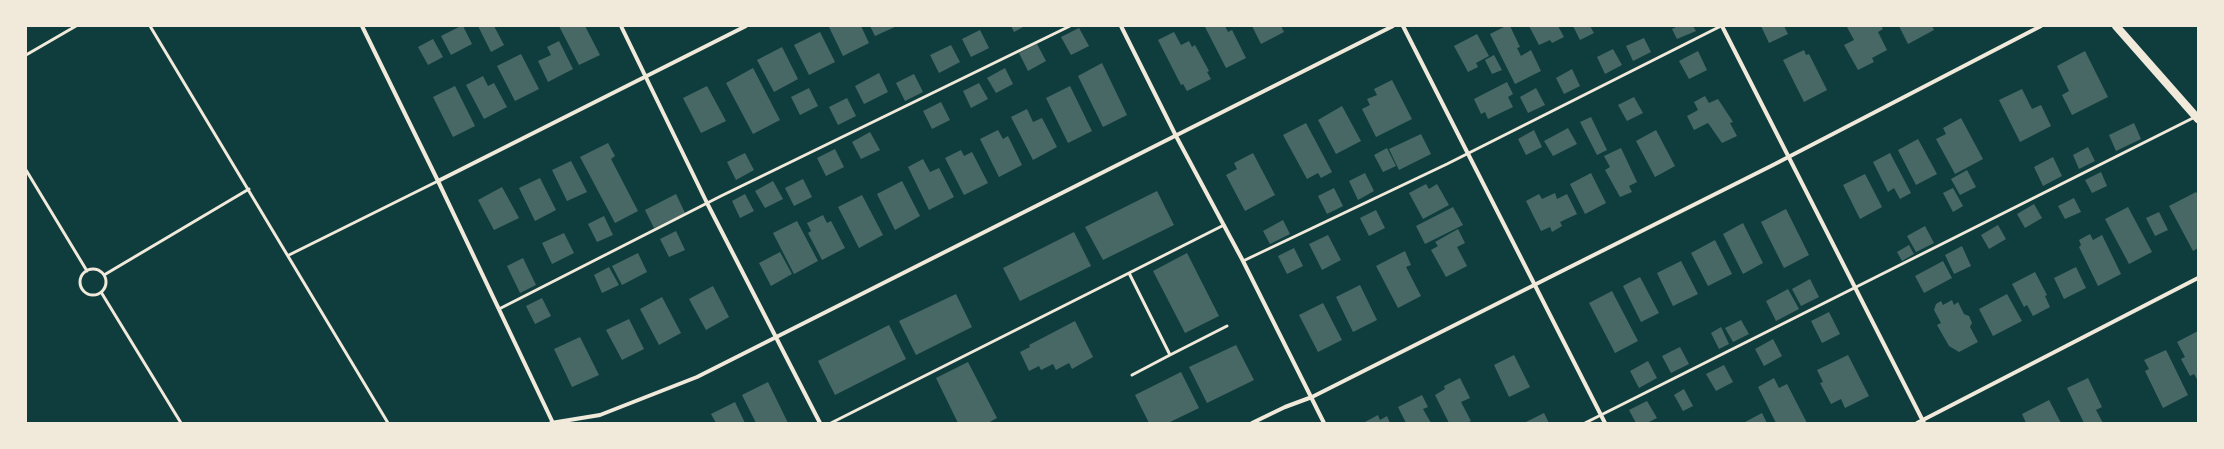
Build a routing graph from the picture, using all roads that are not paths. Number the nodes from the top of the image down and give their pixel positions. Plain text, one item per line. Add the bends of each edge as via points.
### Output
1 (76, 26) edge
2 (150, 26) edge
3 (362, 26) edge
4 (621, 26) edge
5 (746, 26) edge
6 (1070, 26) edge
7 (1121, 26) edge
8 (1393, 26) edge
9 (1403, 26) edge
10 (1721, 26) edge
11 (2041, 26) edge
12 (2116, 26) edge
13 (26, 55) edge
14 (645, 77) junction
15 (2197, 118) edge
16 (1176, 136) junction
17 (1467, 153) junction
18 (1788, 157) junction
19 (26, 170) edge
20 (438, 181) junction
21 (249, 189) junction
22 (707, 203) junction
23 (1224, 225) junction
24 (288, 255) junction
25 (1243, 261) junction
26 (87, 270) junction
27 (1129, 273) junction
28 (104, 275) junction
29 (2198, 278) edge
30 (1535, 284) junction
31 (1856, 289) junction
32 (101, 292) junction
33 (499, 309) junction
34 (1227, 326) dead end
35 (775, 338) junction
36 (1170, 355) junction
37 (1132, 375) dead end
38 (1312, 397) junction
39 (1601, 415) junction
40 (1923, 421) edge
41 (181, 423) edge
42 (388, 423) edge
43 (552, 423) edge
44 (820, 423) edge
45 (831, 423) edge
46 (1252, 423) edge
47 (1324, 423) edge
48 (1585, 423) edge
49 (1605, 423) edge
50 (1917, 423) edge

1 - 13 lane
2 - 21 lane
3 - 20 street
4 - 14 street
5 - 14 street
6 - 22 lane
7 - 16 street
8 - 16 street
9 - 17 street
10 - 17 lane
10 - 18 street
11 - 18 street
12 - 15 main road
14 - 20 street
14 - 22 street
15 - 31 lane
16 - 23 street
16 - 35 street
17 - 25 lane
17 - 30 street
18 - 30 street
18 - 31 street
19 - 26 lane
20 - 24 lane
20 - 33 street
21 - 24 lane
21 - 28 lane
22 - 33 lane
22 - 35 street
23 - 25 street
23 - 27 lane
24 - 42 lane
25 - 38 street
26 - 28 lane via 96,269
26 - 32 lane via 81,280 82,289 93,295
27 - 36 lane
27 - 45 lane
28 - 32 lane via 106,285
29 - 40 street
30 - 38 street
30 - 39 street
31 - 39 lane via 1841,294
31 - 40 street
32 - 41 lane
33 - 43 street
34 - 36 lane
35 - 43 street via 676,387 600,415
35 - 44 street
36 - 37 lane
38 - 46 street
38 - 47 street
39 - 48 lane
39 - 49 street
40 - 50 street

